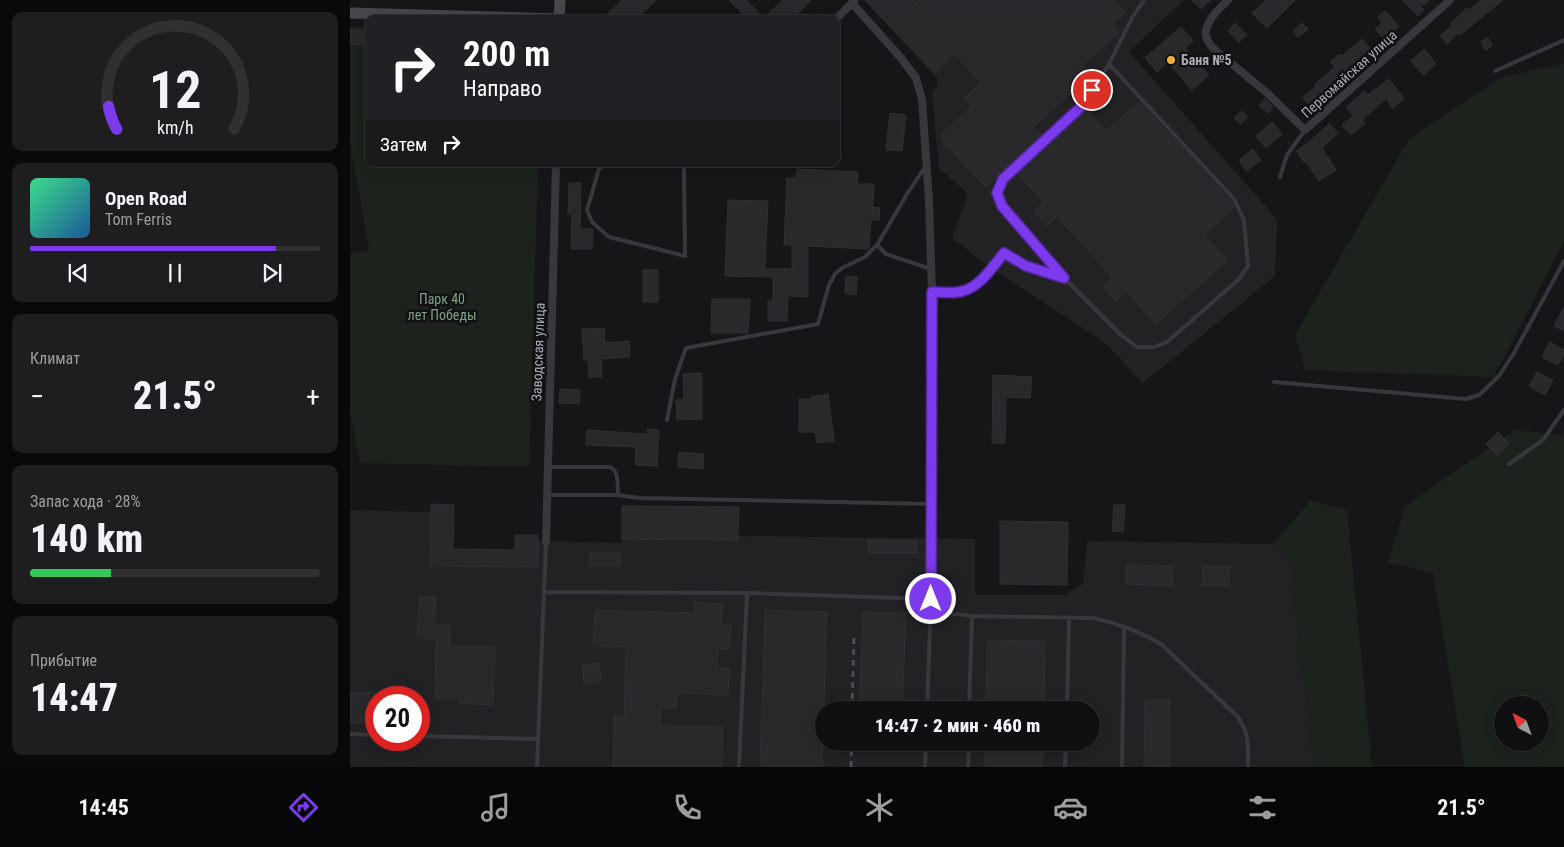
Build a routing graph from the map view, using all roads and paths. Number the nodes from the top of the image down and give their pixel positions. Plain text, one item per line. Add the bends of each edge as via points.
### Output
1 (560, 0) edge
2 (1144, 0) edge
3 (1228, 0) edge
4 (1450, 0) edge
5 (854, 2) edge
6 (350, 13) edge
7 (420, 15) edge
8 (559, 15) edge
9 (840, 15) edge
10 (1564, 40) edge
11 (1108, 64) junction
12 (1495, 71) dead end
13 (1305, 130) junction
14 (926, 165) junction
15 (556, 167) edge
16 (602, 167) edge
17 (684, 167) edge
18 (1280, 177) dead end
19 (877, 245) junction
20 (1564, 261) edge
21 (931, 270) junction
22 (1064, 278) junction
23 (932, 292) junction
24 (1274, 382) dead end
25 (1564, 410) edge
26 (667, 420) dead end
27 (1509, 464) dead end
28 (547, 467) junction
29 (546, 495) junction
30 (618, 495) junction
31 (930, 504) junction
32 (546, 542) joint
33 (543, 592) junction
34 (747, 593) junction
35 (931, 599) junction
36 (930, 611) junction
37 (972, 616) junction
38 (1069, 618) junction
39 (1124, 627) junction
40 (927, 701) edge
41 (969, 701) edge
42 (1067, 701) edge
43 (350, 734) edge
44 (365, 735) edge
45 (430, 736) edge
46 (538, 739) junction
47 (926, 751) edge
48 (969, 751) edge
49 (1066, 751) edge
50 (537, 767) edge
51 (739, 767) edge
52 (925, 767) edge
53 (968, 767) edge
54 (1065, 767) edge
55 (1122, 767) edge
56 (1248, 767) edge

1 - 8 street
2 - 11 lane
3 - 13 street via 1212,15 1206,35 1208,42
4 - 13 street, Первомайская улица
5 - 9 street
5 - 14 street via 916,78 922,99
6 - 7 street
10 - 12 lane
11 - 22 lane via 1084,104 1003,179 997,193 1002,206
11 - 22 lane via 1234,199 1244,220 1248,266 1238,280 1168,342 1154,347 1137,347 1121,335
13 - 18 lane, Первомайская улица via 1287,155
14 - 19 lane
14 - 21 street
15 - 28 street, Заводская улица
16 - 17 lane via 587,210 592,222 609,237 685,256
19 - 21 lane via 886,254
19 - 26 lane via 865,257 836,274 829,285 818,324 686,348 675,379
20 - 24 lane via 1514,353 1499,376 1479,396 1466,399
21 - 23 street
22 - 23 lane via 1026,266 1004,253 970,288 962,292
23 - 31 street
25 - 27 lane via 1542,440
28 - 29 street, Заводская улица
28 - 30 lane via 610,467 617,473
29 - 30 lane
29 - 32 street, Заводская улица
30 - 31 lane
31 - 35 lane
32 - 33 lane
33 - 34 lane
33 - 46 lane
34 - 35 lane
34 - 51 lane
35 - 36 lane
36 - 37 lane
36 - 40 lane
37 - 38 lane
37 - 41 lane
38 - 39 lane via 1093,618
38 - 42 lane
39 - 55 lane
39 - 56 lane via 1161,644 1238,717 1248,737
43 - 44 lane
45 - 46 lane
46 - 50 lane
47 - 52 lane
48 - 53 lane
49 - 54 lane

